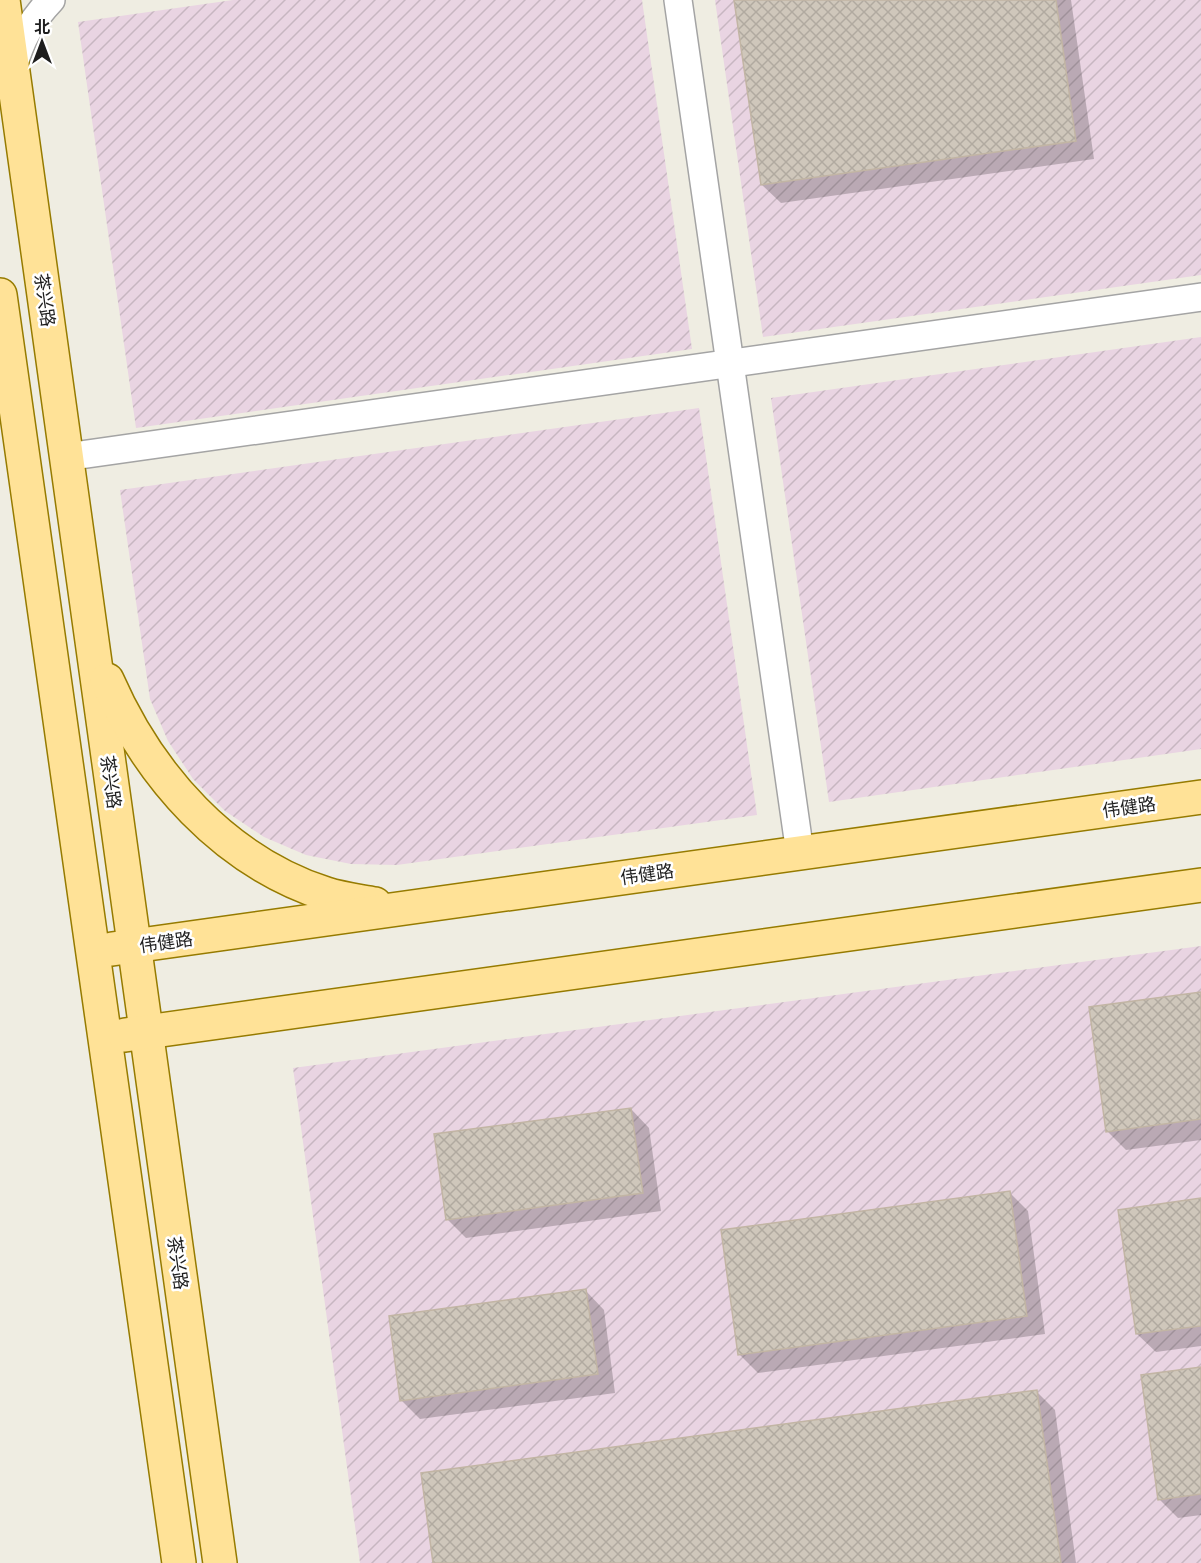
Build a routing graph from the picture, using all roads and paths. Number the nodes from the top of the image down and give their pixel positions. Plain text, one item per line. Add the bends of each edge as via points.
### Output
1 (3, 0) edge
2 (51, 0) edge
3 (678, 0) edge
4 (12, 68) junction
5 (0, 295) edge
6 (1201, 297) edge
7 (730, 363) junction
8 (66, 457) junction
9 (92, 646) junction
10 (1201, 797) edge
11 (800, 853) junction
12 (1201, 885) edge
13 (400, 909) junction
14 (134, 946) junction
15 (94, 952) junction
16 (146, 1033) junction
17 (106, 1038) junction
18 (179, 1563) edge
19 (220, 1563) edge

1 - 4 main road, 茶兴路
2 - 4 street via 22,36
3 - 7 street
4 - 8 main road, 茶兴路
5 - 15 main road
6 - 7 street
7 - 8 street
7 - 11 street
8 - 9 main road, 茶兴路
9 - 13 main road via 120,711 154,764 190,809 235,848 286,878 326,894
9 - 14 main road, 茶兴路
10 - 11 main road, 伟健路
11 - 13 main road, 伟健路
12 - 16 main road
13 - 14 main road, 伟健路
14 - 15 main road, 伟健路
14 - 16 main road, 茶兴路
15 - 17 main road
16 - 17 main road
16 - 19 main road, 茶兴路
17 - 18 main road

